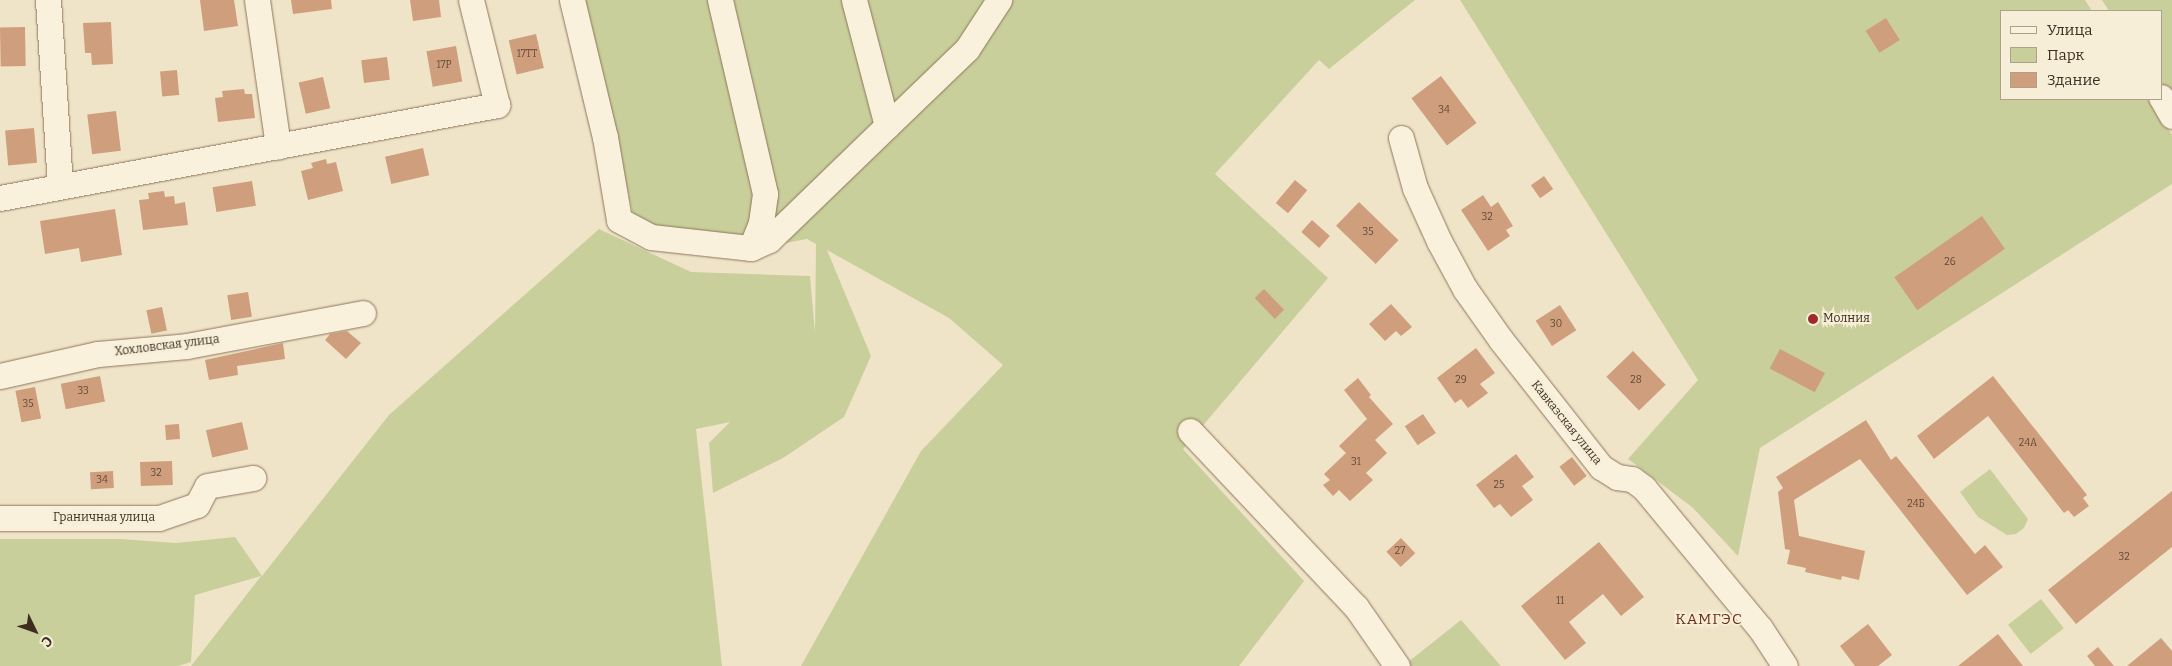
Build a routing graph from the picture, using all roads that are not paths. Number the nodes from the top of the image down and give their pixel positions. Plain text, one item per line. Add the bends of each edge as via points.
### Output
1 (48, 0) edge
2 (256, 0) edge
3 (471, 0) edge
4 (572, 0) edge
5 (720, 0) edge
6 (854, 0) edge
7 (999, 0) edge
8 (2162, 100) edge
9 (2172, 116) edge
10 (887, 126) junction
11 (1401, 138) dead end
12 (278, 146) junction
13 (60, 187) junction
14 (0, 198) edge
15 (751, 248) junction
16 (363, 313) dead end
17 (0, 376) edge
18 (1190, 431) dead end
19 (253, 478) dead end
20 (0, 518) edge
21 (1397, 666) edge
22 (1784, 666) edge

1 - 13 street
2 - 12 street
3 - 12 street via 497,105
4 - 15 street via 605,137 619,220 651,237
5 - 15 street via 764,194 761,223
6 - 10 street
7 - 10 street via 966,49
8 - 9 street
10 - 15 street via 769,240
11 - 22 street, Кавказская улица via 1415,188 1439,241 1465,289 1501,340 1601,467 1617,477 1632,479 1644,488 1760,628
12 - 13 street
13 - 14 street
16 - 17 street, Хохловская улица via 187,346 98,354
18 - 21 street via 1356,606
19 - 20 street, Граничная улица via 208,486 197,505 159,518

